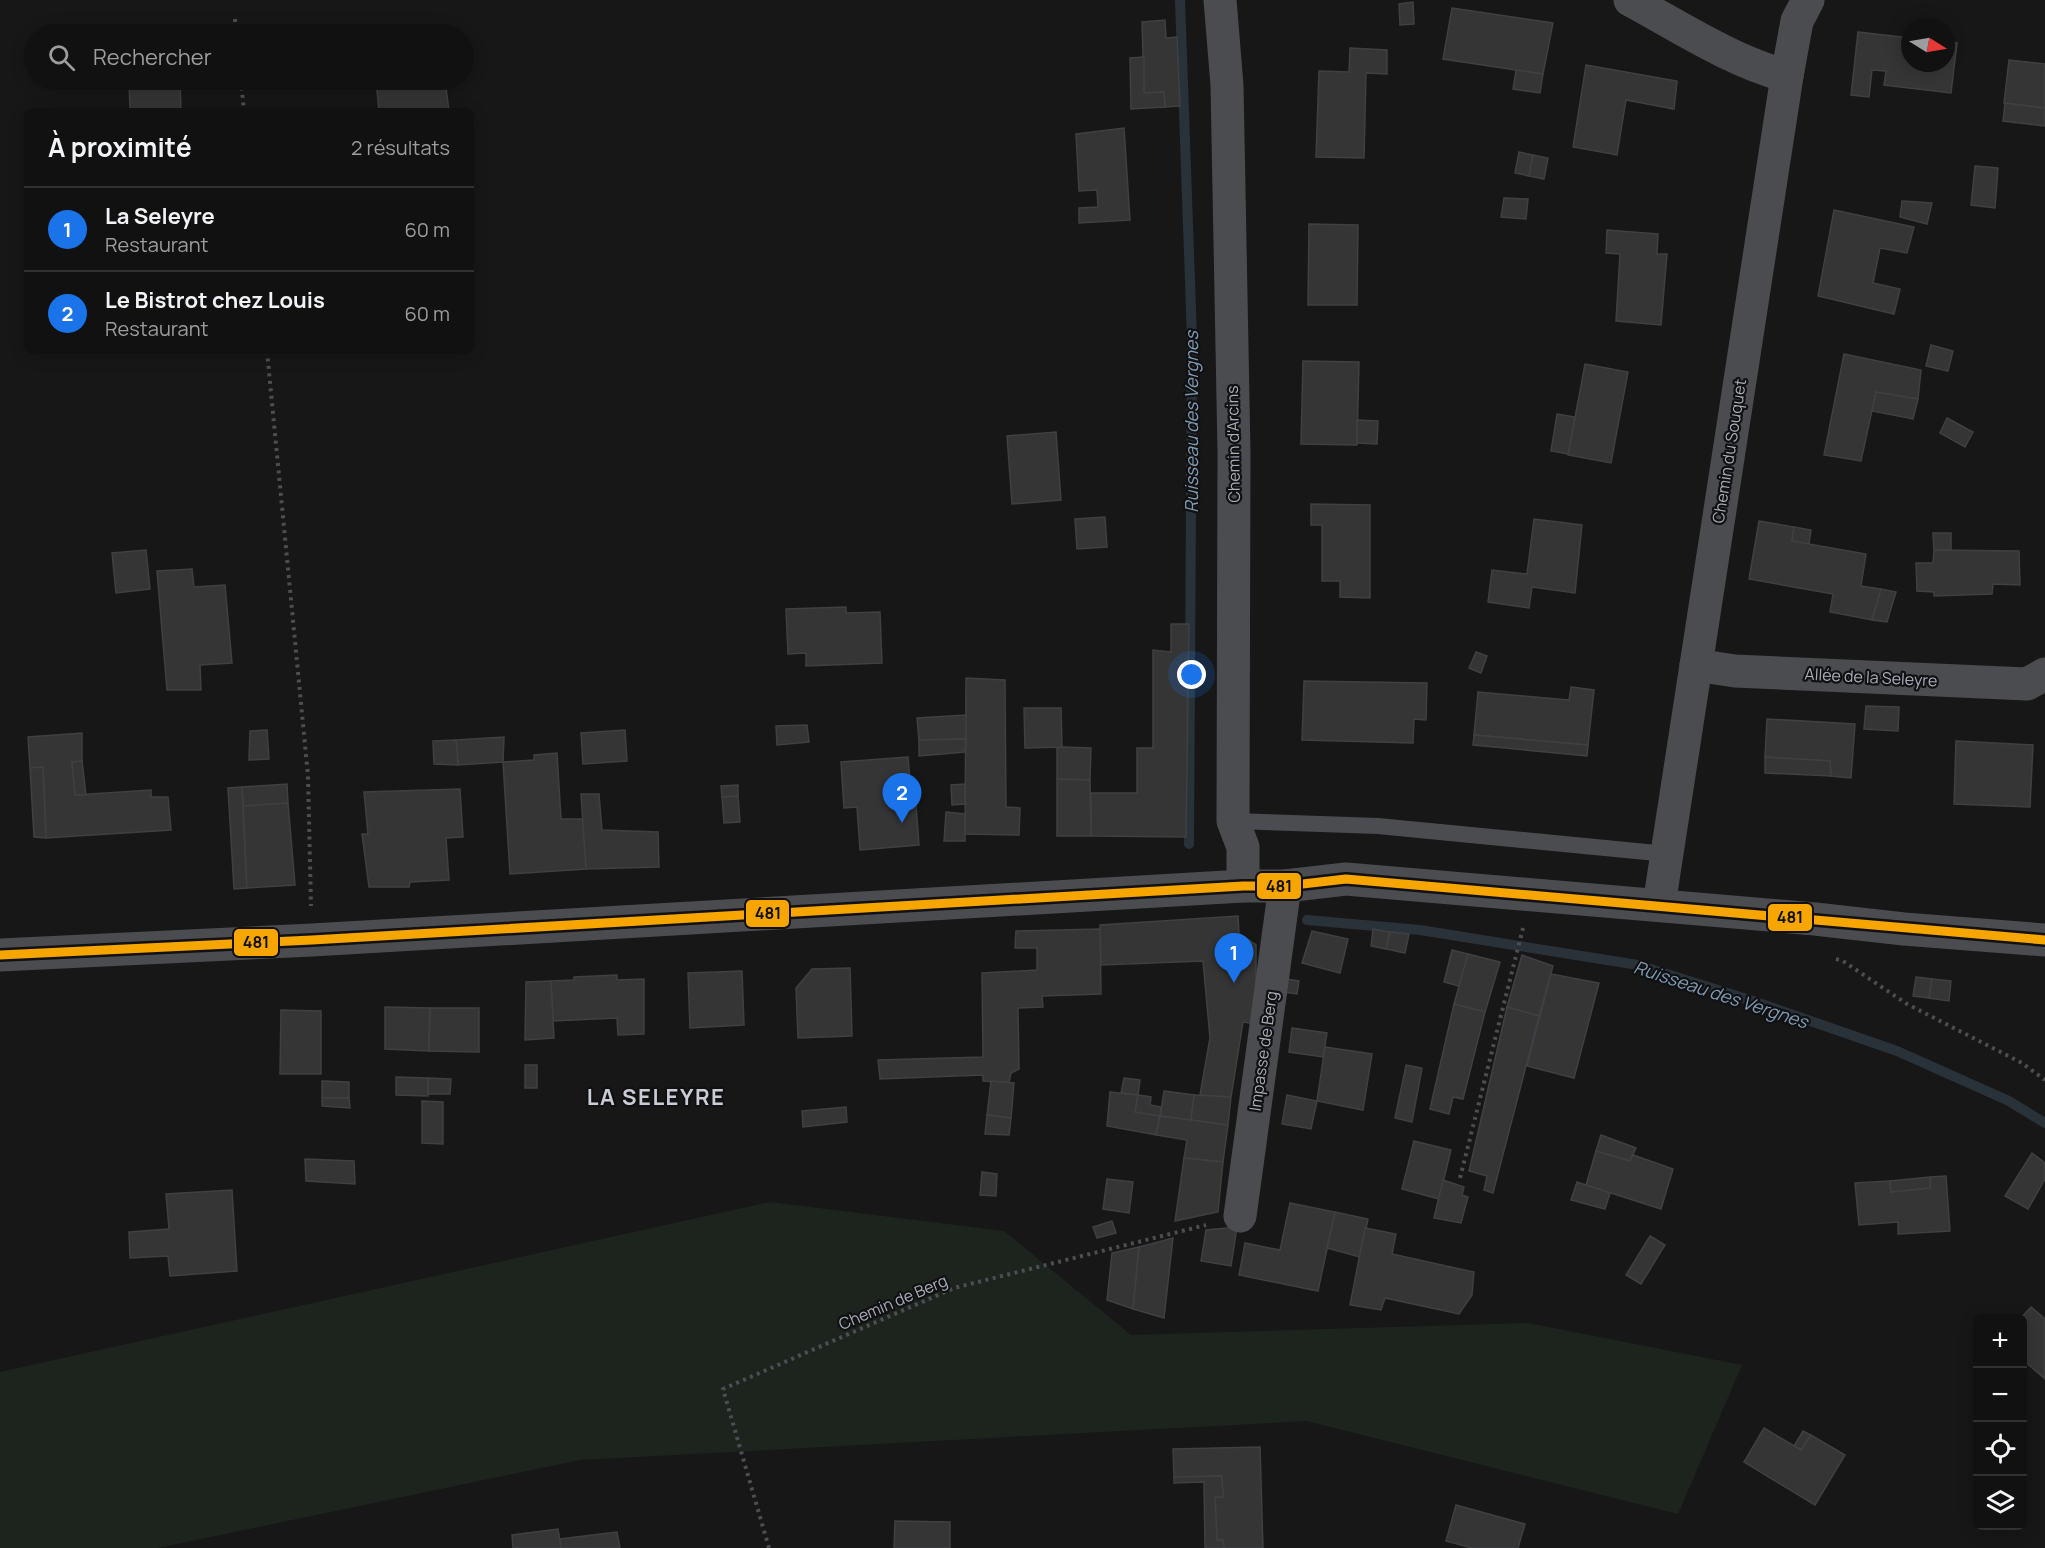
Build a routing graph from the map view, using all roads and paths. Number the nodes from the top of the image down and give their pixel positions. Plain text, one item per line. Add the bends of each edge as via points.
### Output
1 (1220, 0) edge
2 (1630, 0) edge
3 (1808, 0) edge
4 (235, 19) dead end
5 (235, 24) edge
6 (1787, 76) junction
7 (242, 90) edge
8 (244, 108) edge
9 (267, 354) edge
10 (1696, 665) junction
11 (2045, 674) edge
12 (1233, 821) junction
13 (1667, 854) junction
14 (1243, 886) junction
15 (1285, 886) junction
16 (1531, 895) junction
17 (1659, 905) junction
18 (312, 940) junction
19 (2045, 940) edge
20 (0, 955) edge
21 (1833, 958) dead end
22 (2045, 1080) edge
23 (1460, 1178) dead end
24 (1239, 1216) joint
25 (769, 1548) edge

1 - 12 street, Chemin d'Arcins via 1227,86 1234,440
2 - 6 street via 1714,46
3 - 6 street, Chemin du Souquet via 1797,21
4 - 5 path
6 - 10 street, Chemin du Souquet
7 - 8 path
9 - 18 path via 308,776
10 - 11 street, Allée de la Seleyre via 1735,671 2027,684
10 - 13 street, Chemin du Souquet
12 - 13 lane via 1378,826
12 - 14 street, Chemin d'Arcins via 1243,848
13 - 17 street, Chemin du Souquet
14 - 15 street
14 - 18 street
15 - 16 street via 1346,879
15 - 24 street, Impasse de Berg
16 - 17 street
16 - 23 path
17 - 19 street
18 - 20 street
21 - 22 path via 1907,1004 2022,1063
24 - 25 path, Chemin de Berg via 954,1288 723,1389

